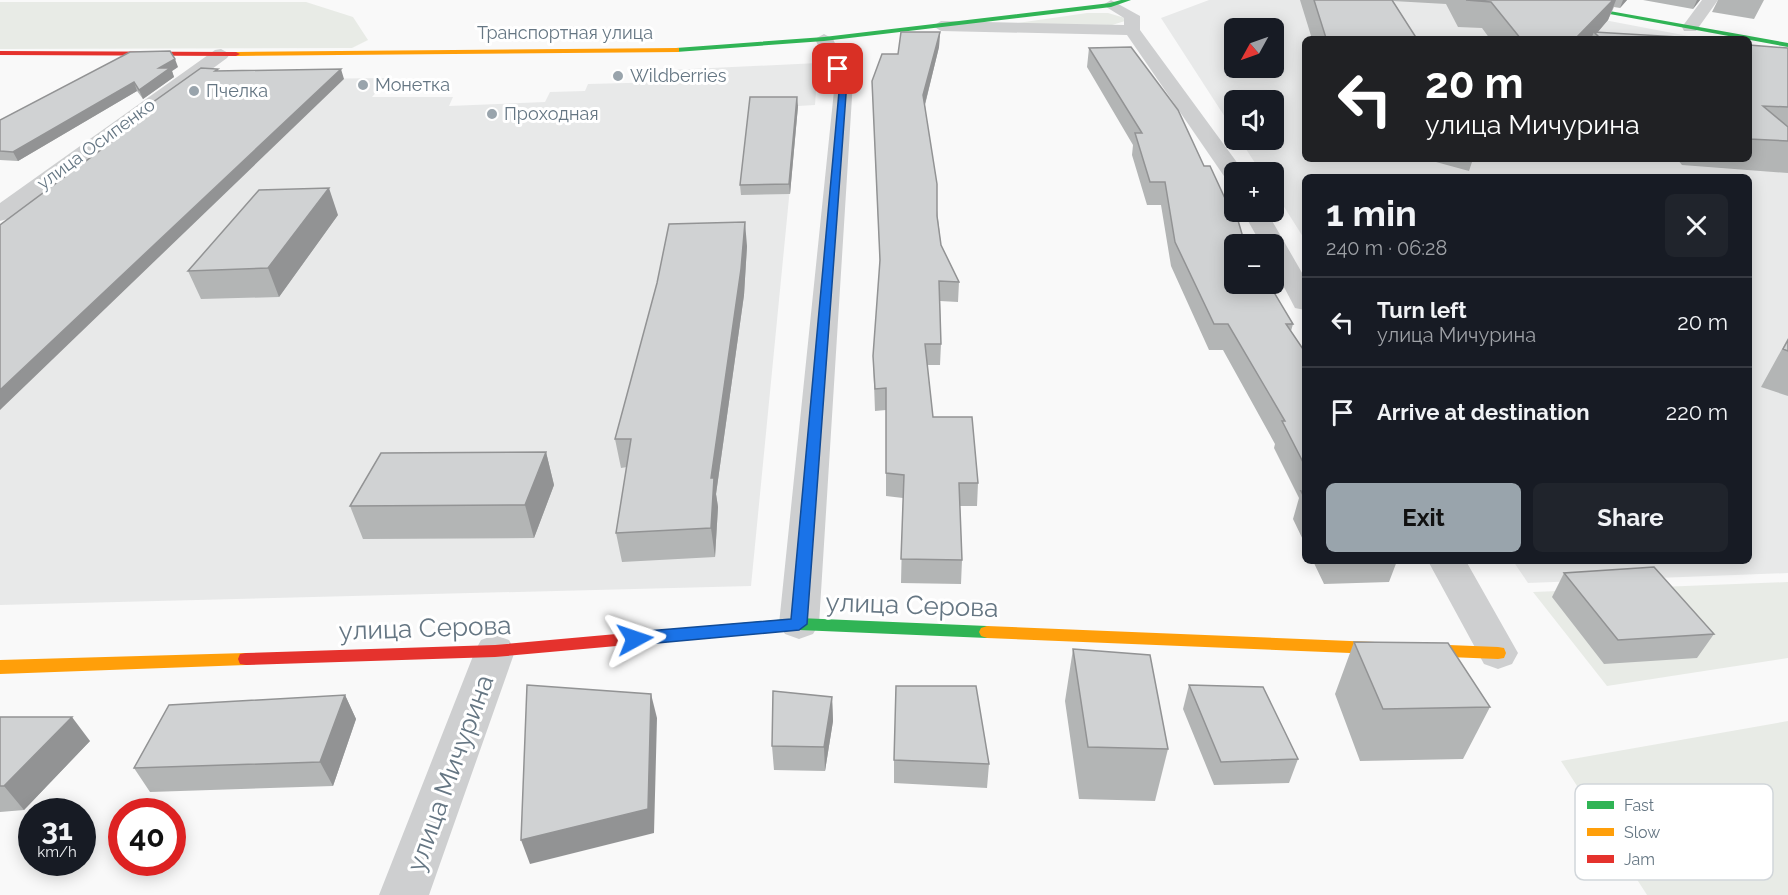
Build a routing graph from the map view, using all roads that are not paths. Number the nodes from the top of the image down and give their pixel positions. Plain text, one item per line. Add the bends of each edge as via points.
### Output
1 (1537, 0) edge
2 (1710, 0) edge
3 (1119, 2) edge
4 (941, 26) junction
5 (1690, 27) junction
6 (1132, 30) junction
7 (1739, 36) edge
8 (1752, 38) edge
9 (824, 39) junction
10 (1788, 45) edge
11 (0, 53) edge
12 (221, 54) junction
13 (1226, 162) edge
14 (0, 214) edge
15 (1284, 265) edge
16 (1302, 297) edge
17 (1450, 564) edge
18 (799, 624) junction
19 (495, 651) junction
20 (1498, 653) joint
21 (0, 667) edge
22 (405, 895) edge

1 - 5 main road
2 - 5 street
3 - 4 main road, Транспортная улица
3 - 6 street via 1132,16
4 - 6 street
4 - 9 main road, Транспортная улица
5 - 7 main road
6 - 13 street
8 - 10 main road
9 - 12 main road, Транспортная улица via 685,50
9 - 18 street via 844,81
11 - 12 main road, Транспортная улица
12 - 14 street, улица Осипенко
15 - 16 street
17 - 20 street
18 - 19 main road, улица Серова
18 - 20 main road, улица Серова
19 - 21 main road, улица Серова
19 - 22 street, улица Мичурина

